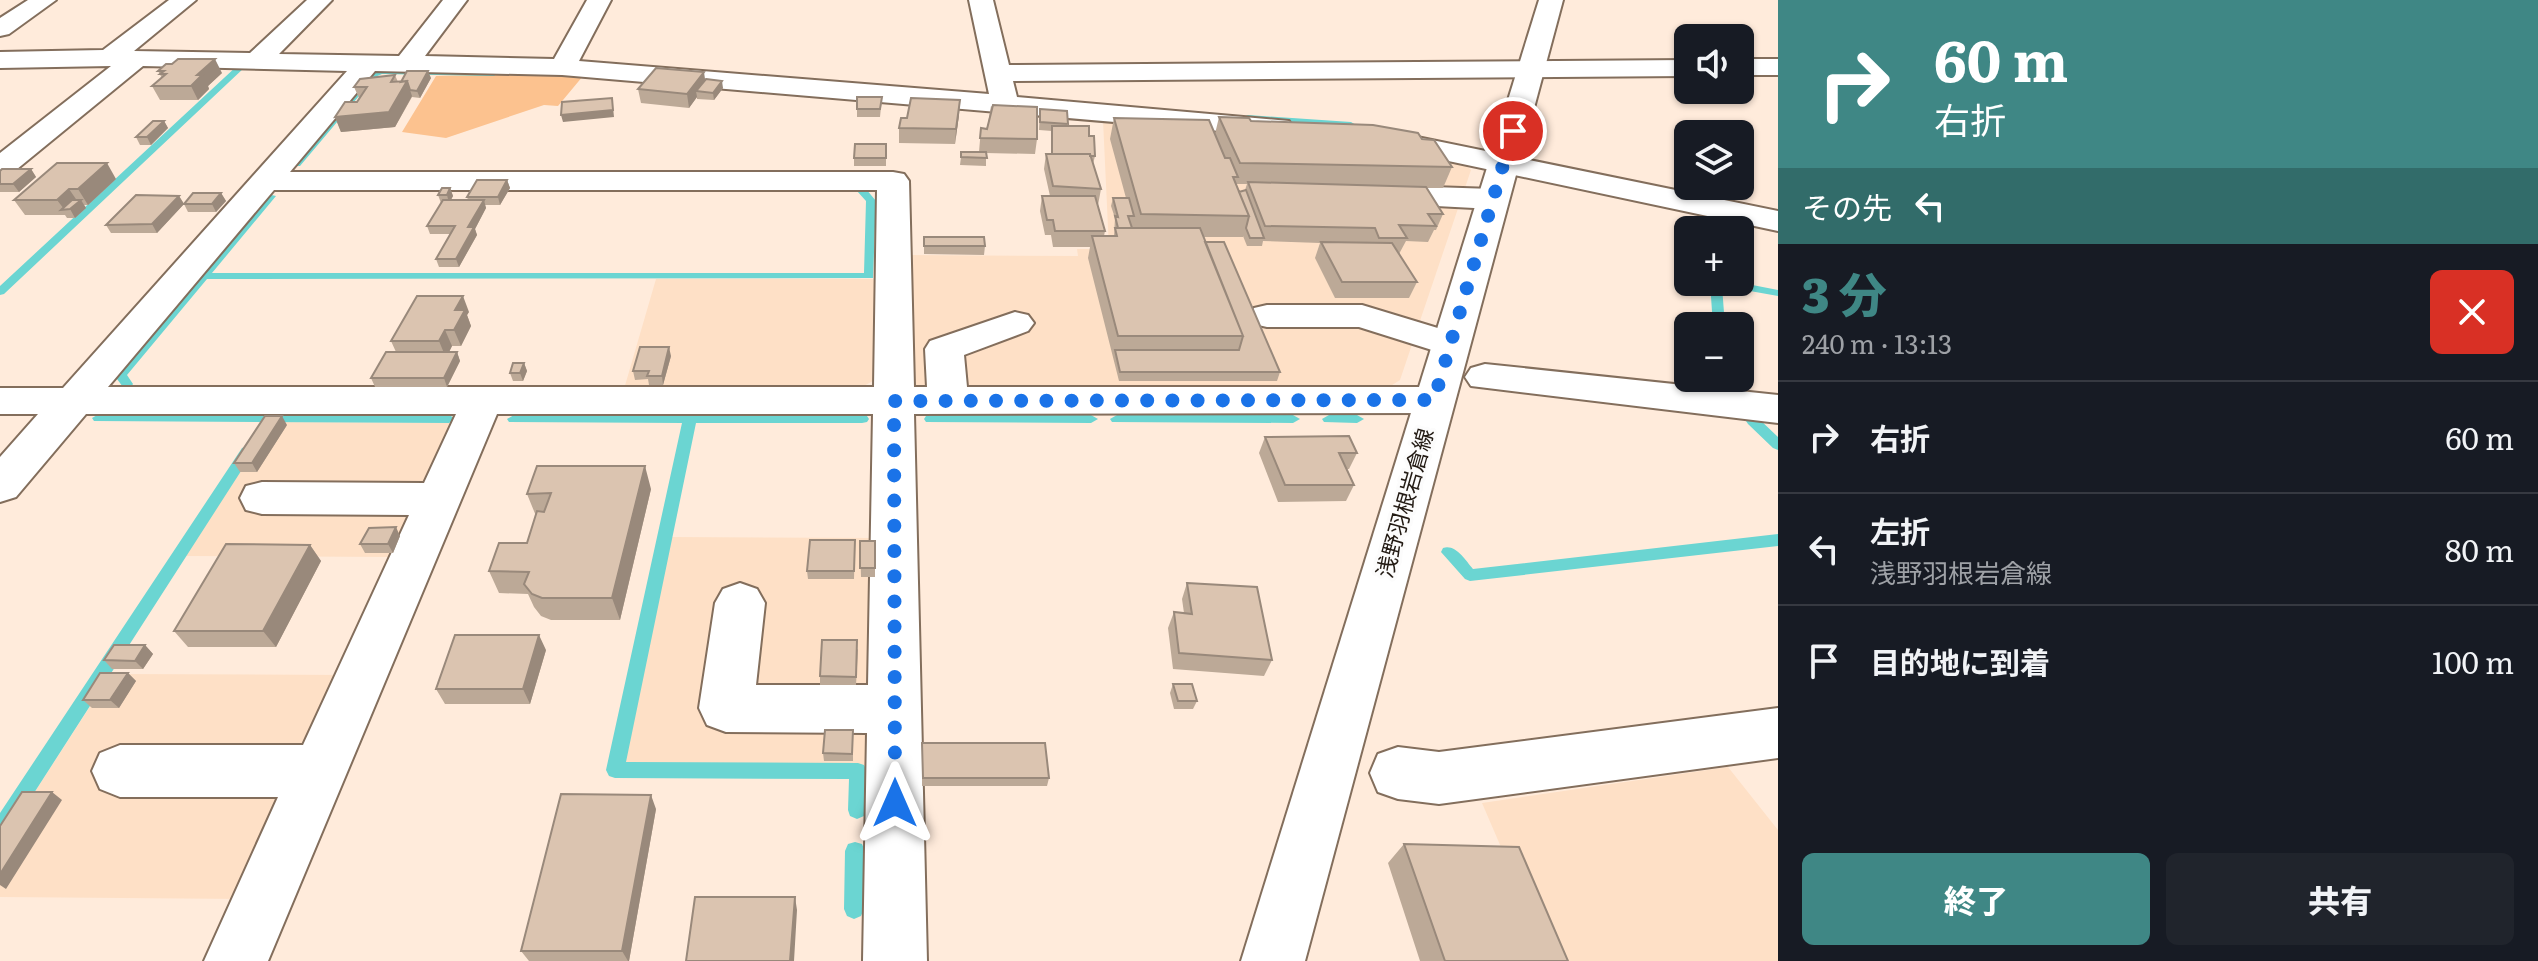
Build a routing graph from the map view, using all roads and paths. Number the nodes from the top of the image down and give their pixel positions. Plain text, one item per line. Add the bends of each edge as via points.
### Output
1 (44, 0) edge
2 (184, 0) edge
3 (320, 0) edge
4 (455, 0) edge
5 (599, 0) edge
6 (981, 0) edge
7 (1551, 0) edge
8 (0, 29) edge
9 (122, 58) junction
10 (0, 60) edge
11 (256, 62) junction
12 (367, 64) junction
13 (405, 65) junction
14 (562, 67) junction
15 (1754, 67) edge
16 (1778, 67) edge
17 (1674, 68) edge
18 (1530, 70) junction
19 (998, 73) junction
20 (1004, 104) junction
21 (1304, 129) edge
22 (1350, 134) edge
23 (0, 168) edge
24 (1498, 180) junction
25 (265, 181) junction
26 (1335, 194) edge
27 (1778, 221) edge
28 (1267, 316) dead end
29 (1015, 323) dead end
30 (1451, 344) junction
31 (1485, 377) dead end
32 (1434, 400) junction
33 (0, 401) edge
34 (894, 401) junction
35 (948, 401) junction
36 (73, 402) junction
37 (482, 402) junction
38 (1778, 409) edge
39 (0, 486) edge
40 (262, 498) dead end
41 (439, 499) junction
42 (740, 603) dead end
43 (894, 709) junction
44 (1778, 733) edge
45 (120, 771) dead end
46 (319, 771) junction
47 (1398, 773) dead end
48 (236, 961) edge
49 (895, 961) edge
50 (1273, 961) edge

1 - 8 street
2 - 9 street
3 - 11 street
4 - 13 street
5 - 14 street
6 - 19 street
7 - 18 street, 浅野羽根岩倉線
9 - 10 street
9 - 11 street
9 - 23 street
11 - 12 street
12 - 13 street
12 - 25 street
13 - 14 street
14 - 20 street
15 - 16 street
17 - 18 street
18 - 19 street
18 - 24 street, 浅野羽根岩倉線
19 - 20 street
20 - 21 street
22 - 24 street
24 - 26 street
24 - 27 street
24 - 30 street, 浅野羽根岩倉線
25 - 34 street via 893,181
25 - 36 street
28 - 30 street via 1362,316
29 - 35 street via 944,349
30 - 32 street, 浅野羽根岩倉線
31 - 38 street
32 - 35 street
32 - 50 street, 浅野羽根岩倉線
33 - 36 street
34 - 35 street
34 - 37 street
34 - 43 street
36 - 37 street
36 - 39 street
37 - 41 street
40 - 41 street
41 - 46 street
42 - 43 street via 726,708
43 - 49 street
44 - 47 street via 1439,778
45 - 46 street
46 - 48 street

